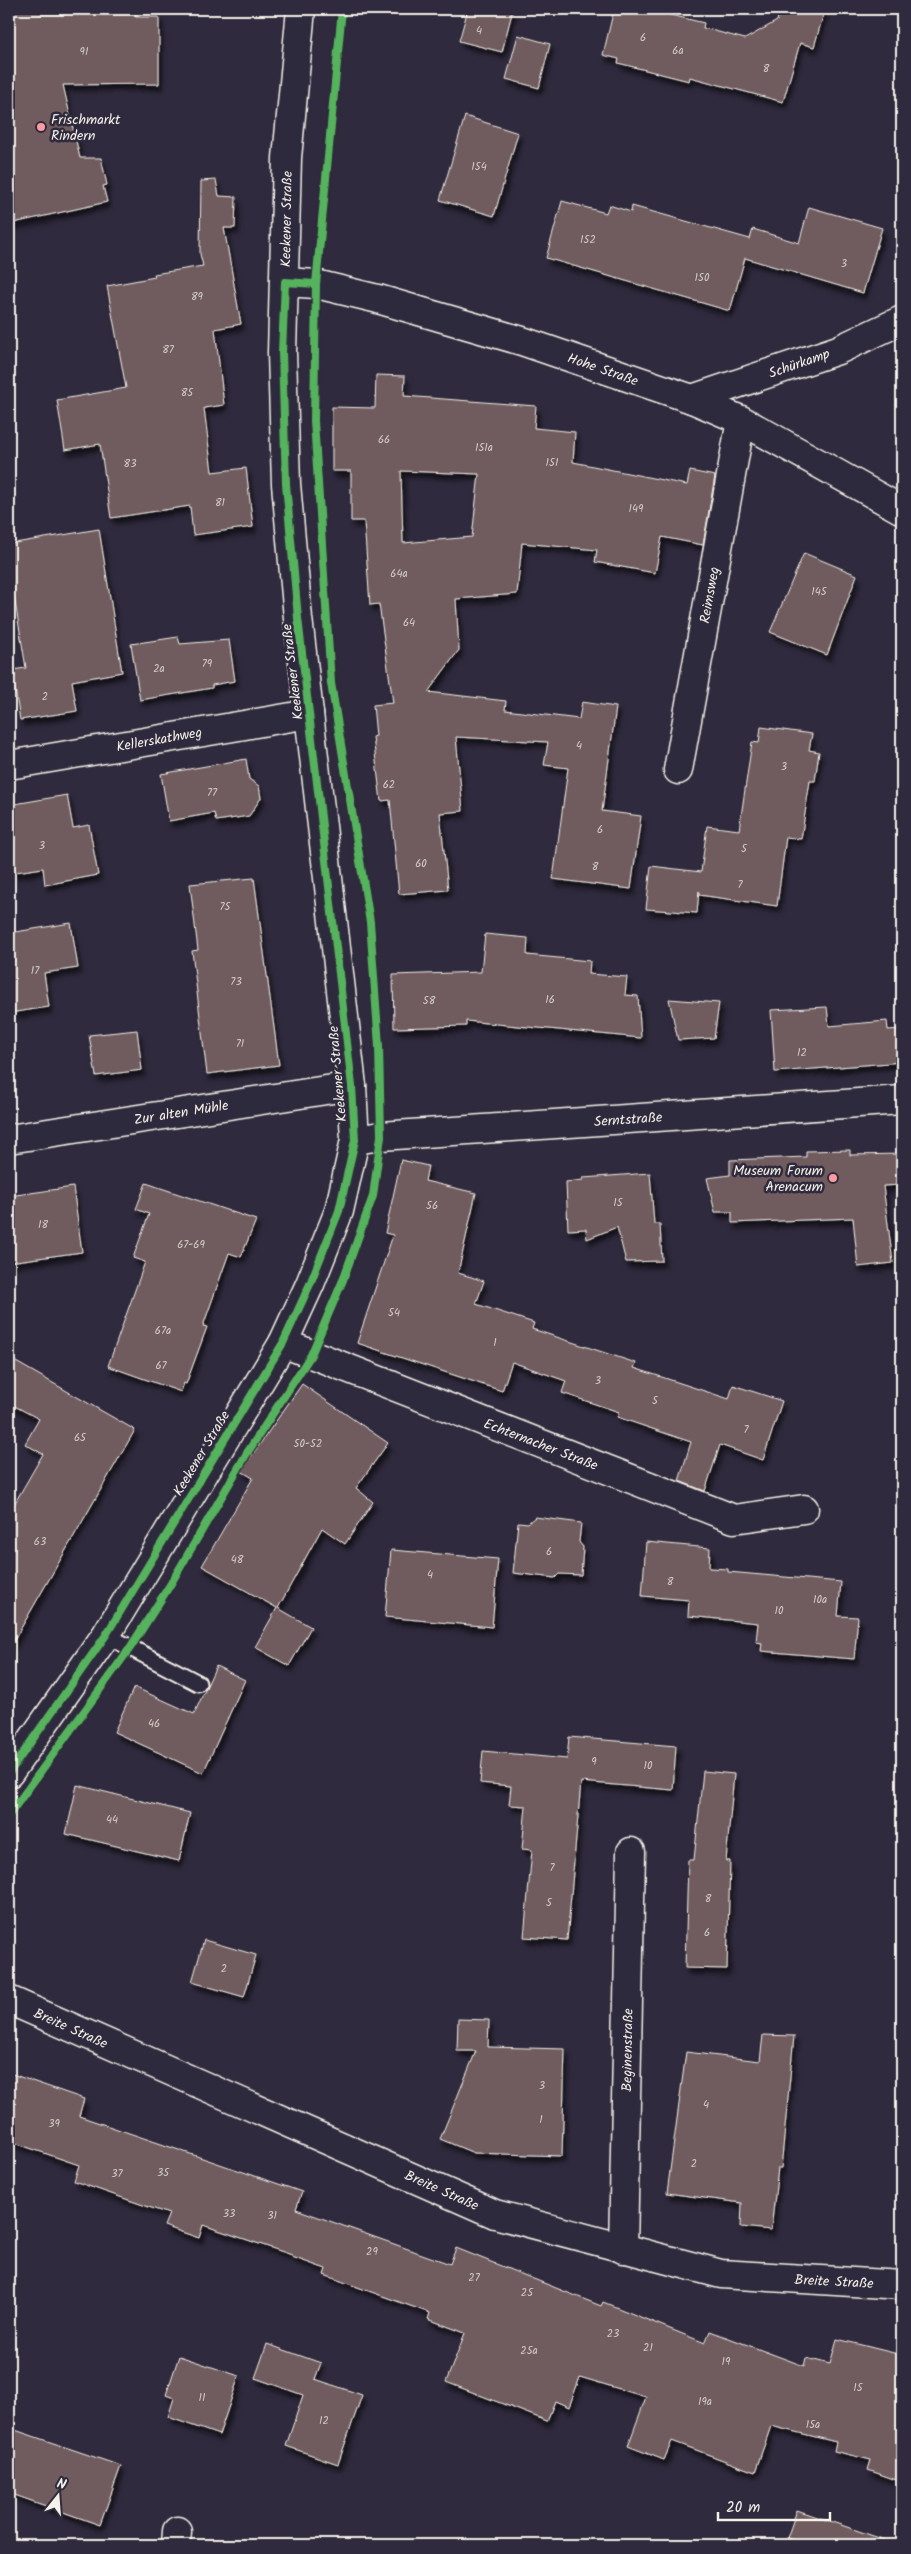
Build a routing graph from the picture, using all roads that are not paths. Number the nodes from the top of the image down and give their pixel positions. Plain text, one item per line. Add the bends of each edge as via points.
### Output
1 (301, 9) edge
2 (285, 282) junction
3 (902, 320) edge
4 (692, 399) junction
5 (740, 420) junction
6 (902, 510) edge
7 (309, 714) junction
8 (9, 765) edge
9 (678, 770) dead end
10 (352, 1086) junction
11 (902, 1100) edge
12 (9, 1139) edge
13 (355, 1140) junction
14 (283, 1343) junction
15 (804, 1509) dead end
16 (106, 1635) junction
17 (198, 1683) dead end
18 (9, 1773) edge
19 (631, 1852) dead end
20 (9, 2000) edge
21 (623, 2249) junction
22 (902, 2285) edge

1 - 2 street, Keekener Straße via 287,158
2 - 4 street, Hohe Straße via 316,284 378,299 522,341
2 - 7 street, Keekener Straße via 282,353 286,484
3 - 4 street, Schürkamp via 838,350
4 - 5 street, Hohe Straße
5 - 6 street, Hohe Straße
5 - 9 street, Reimsweg
7 - 8 street, Kellerskathweg
7 - 10 street, Keekener Straße
10 - 12 street, Zur alten Mühle
10 - 13 street, Keekener Straße
11 - 13 street, Serntstraße
13 - 14 street, Keekener Straße via 339,1212
14 - 15 street, Echternacher Straße via 734,1519
14 - 16 street, Keekener Straße
16 - 17 lane
16 - 18 street, Keekener Straße
19 - 21 street, Beginenstraße
20 - 21 street, Breite Straße via 495,2214
21 - 22 street, Breite Straße via 721,2274

